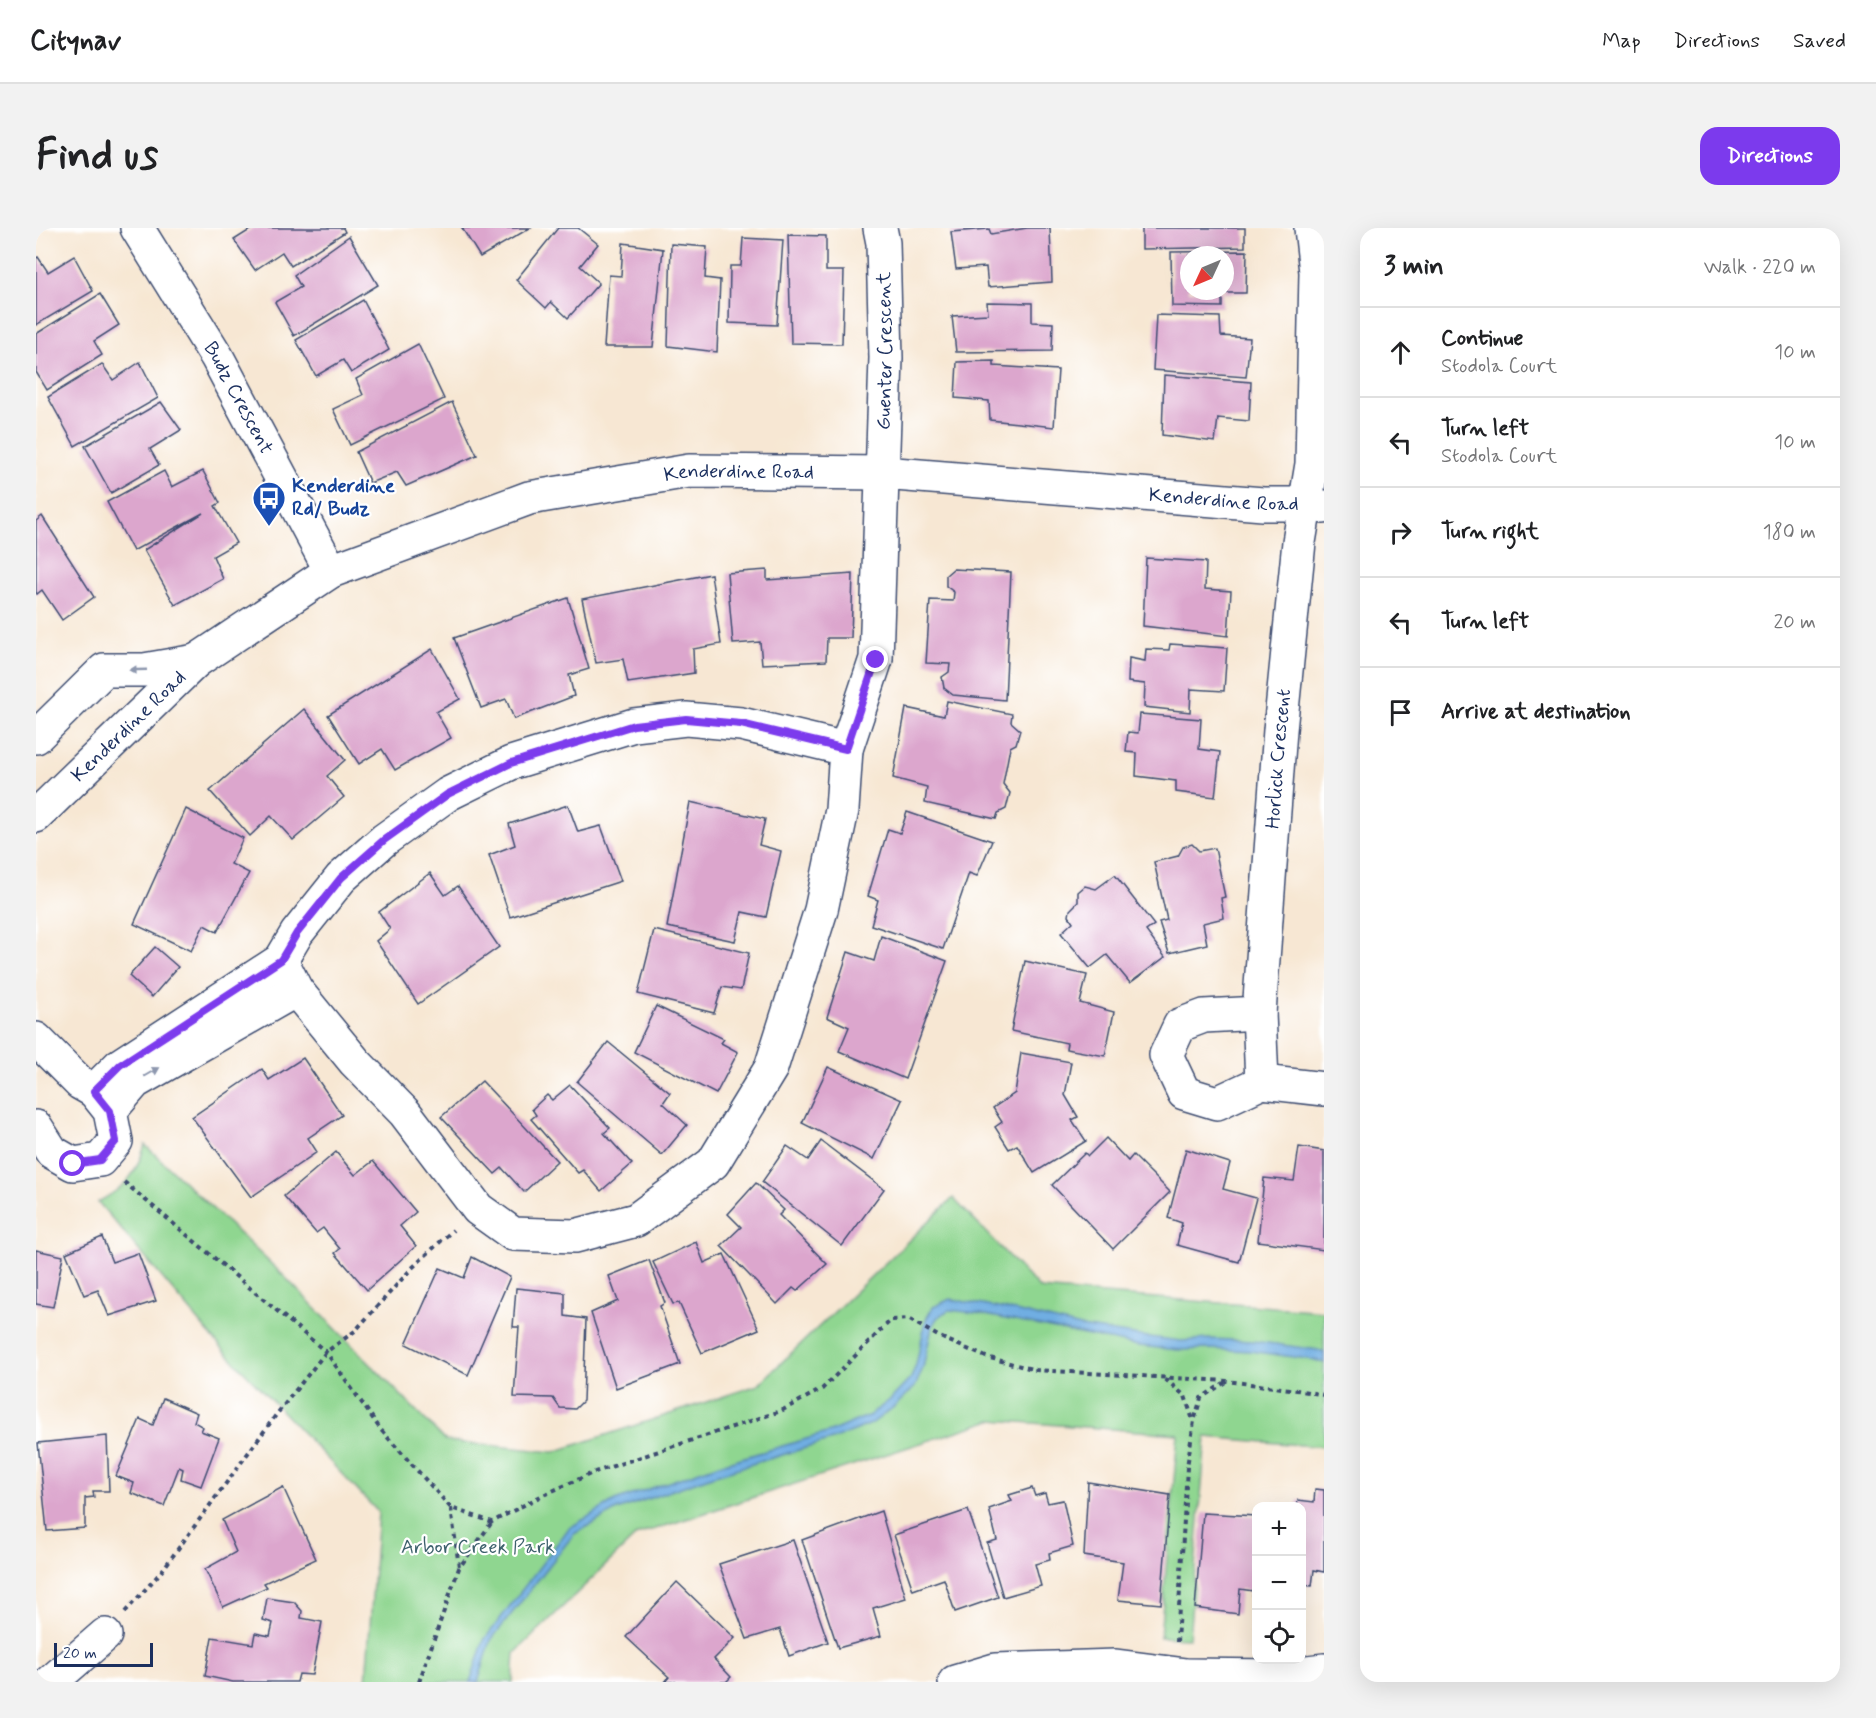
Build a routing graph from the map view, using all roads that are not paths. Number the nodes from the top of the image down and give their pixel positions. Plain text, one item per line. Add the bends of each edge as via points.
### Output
1 (137, 228) edge
2 (880, 228) edge
3 (1311, 228) edge
4 (883, 473) junction
5 (1315, 505) edge
6 (331, 572) junction
7 (196, 661) junction
8 (36, 737) edge
9 (846, 749) junction
10 (36, 816) edge
11 (281, 960) junction
12 (296, 990) junction
13 (1259, 1013) junction
14 (36, 1039) edge
15 (1262, 1082) junction
16 (1324, 1089) edge
17 (102, 1101) junction
18 (36, 1127) edge
19 (105, 1635) road end
20 (1324, 1670) edge
21 (1187, 1678) edge
22 (51, 1682) edge
23 (955, 1682) edge

1 - 6 street, Budz Crescent via 217,357
2 - 4 street, Guenter Crescent via 886,358
3 - 5 street via 1316,272 1312,464
4 - 5 street, Kenderdine Road
4 - 6 street, Kenderdine Road via 689,471 529,498
4 - 9 street, Guenter Crescent via 876,660
5 - 13 street, Horlick Crescent via 1299,542 1280,730
6 - 7 street, Kenderdine Road
7 -> 8 street, Kenderdine Road via 144,670 104,670
7 - 10 street, Kenderdine Road
9 - 11 street via 741,724 686,719 634,725 511,763 448,794 384,840 341,878 297,933
9 - 12 street, Guenter Crescent via 842,810 820,910 771,1068 713,1163 636,1220 575,1236 513,1234 478,1209 405,1113 355,1062
11 - 12 street, Guenter Crescent
11 - 17 street via 120,1065
17 -> 12 street
13 - 15 street, Horlick Crescent
13 - 15 street via 1204,1016 1180,1025 1166,1055 1184,1093 1217,1103
14 - 17 street
15 - 16 street
17 - 18 street via 116,1141 100,1160 73,1164 52,1152
19 - 22 street
20 - 21 street via 1275,1676
21 - 23 street via 1116,1666 995,1670

